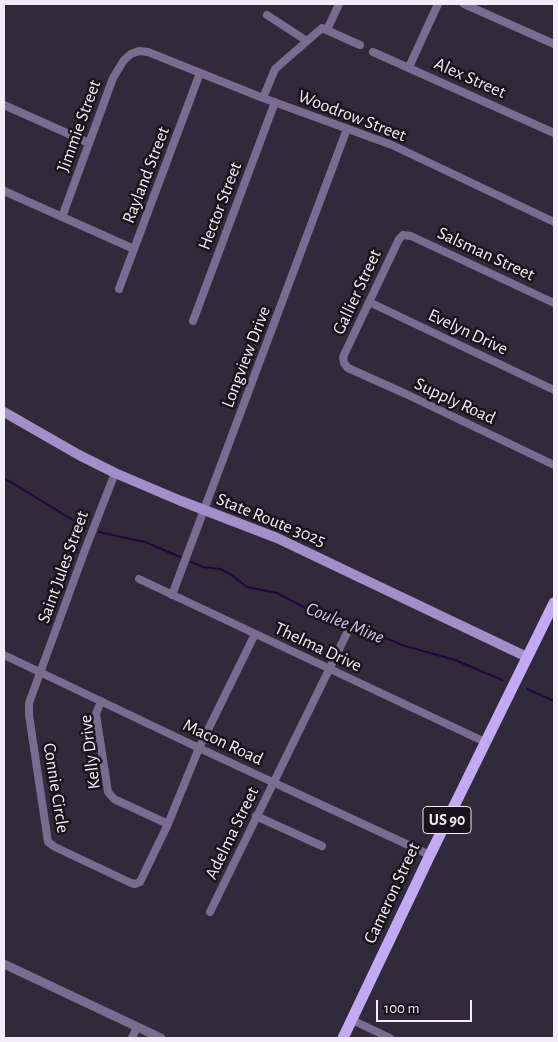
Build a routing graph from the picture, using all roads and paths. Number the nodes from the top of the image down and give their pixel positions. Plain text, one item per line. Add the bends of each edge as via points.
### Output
1 (339, 4) edge
2 (438, 4) edge
3 (464, 4) edge
4 (267, 15) dead end
5 (327, 30) junction
6 (307, 41) junction
7 (554, 44) edge
8 (360, 45) dead end
9 (135, 52) joint
10 (373, 52) dead end
11 (409, 67) junction
12 (200, 73) junction
13 (263, 98) junction
14 (275, 102) junction
15 (4, 105) edge
16 (347, 129) junction
17 (554, 133) edge
18 (89, 143) junction
19 (4, 191) edge
20 (62, 217) junction
21 (554, 222) edge
22 (403, 235) joint
23 (134, 249) junction
24 (119, 289) dead end
25 (369, 302) junction
26 (554, 303) edge
27 (193, 321) dead end
28 (344, 364) joint
29 (554, 390) edge
30 (4, 412) edge
31 (554, 465) edge
32 (115, 474) junction
33 (204, 510) junction
34 (139, 579) dead end
35 (172, 595) junction
36 (554, 603) edge
37 (347, 632) dead end
38 (255, 634) junction
39 (4, 655) edge
40 (527, 656) junction
41 (329, 669) junction
42 (40, 672) junction
43 (101, 701) junction
44 (485, 742) junction
45 (199, 748) junction
46 (273, 782) junction
47 (256, 816) junction
48 (168, 824) junction
49 (322, 846) dead end
50 (430, 855) junction
51 (210, 912) dead end
52 (4, 964) edge
53 (352, 1020) junction
54 (137, 1027) junction
55 (132, 1038) edge
56 (162, 1038) edge
57 (343, 1038) edge
58 (390, 1038) edge

1 - 5 street
2 - 11 street
3 - 7 street
4 - 6 street
5 - 6 street via 322,28
5 - 8 street
6 - 13 street via 275,69
9 - 12 street, Woodrow Street via 148,52
9 - 18 street, Jimmie Street via 124,60 113,78
10 - 11 street, Alex Street
11 - 17 street, Alex Street
12 - 13 street, Woodrow Street
12 - 23 street, Rayland Street
13 - 14 street, Woodrow Street
14 - 16 street, Woodrow Street
14 - 27 street, Hector Street
15 - 18 street
16 - 21 street, Woodrow Street via 392,145
16 - 33 street, Longview Drive
18 - 20 street, Jimmie Street
19 - 20 street
20 - 23 street
22 - 25 street, Gallier Street
22 - 26 street, Salsman Street via 418,239
23 - 24 street, Rayland Street
25 - 28 street, Gallier Street via 343,357
25 - 29 street, Evelyn Drive
28 - 31 street, Supply Road
30 - 32 main road, State Route 3025
32 - 33 main road, State Route 3025
32 - 42 street, Saint Jules Street
33 - 35 street, Longview Drive
33 - 40 main road, State Route 3025 via 307,551
34 - 35 street, Thelma Drive
35 - 38 street, Thelma Drive
36 - 40 main road, Cameron Street / US 90
37 - 41 street, Adelma Street
38 - 41 street, Thelma Drive
38 - 45 street, Connie Circle
39 - 42 street, Macon Road
40 - 44 main road, Cameron Street / US 90
41 - 44 street, Thelma Drive
41 - 46 street, Adelma Street
42 - 43 street, Macon Road
42 - 48 street, Connie Circle via 29,709 48,842 122,879 139,884
43 - 45 street, Macon Road
43 - 48 street, Kelly Drive via 96,714 108,792 114,799
44 - 50 main road, Cameron Street / US 90
45 - 46 street, Macon Road
45 - 48 street, Connie Circle
46 - 47 street, Adelma Street
46 - 50 street, Macon Road
47 - 49 street
47 - 51 street, Adelma Street
50 - 53 main road, Cameron Street / US 90
52 - 54 street
53 - 57 main road, Cameron Street / US 90
53 - 58 street
54 - 55 street
54 - 56 street

